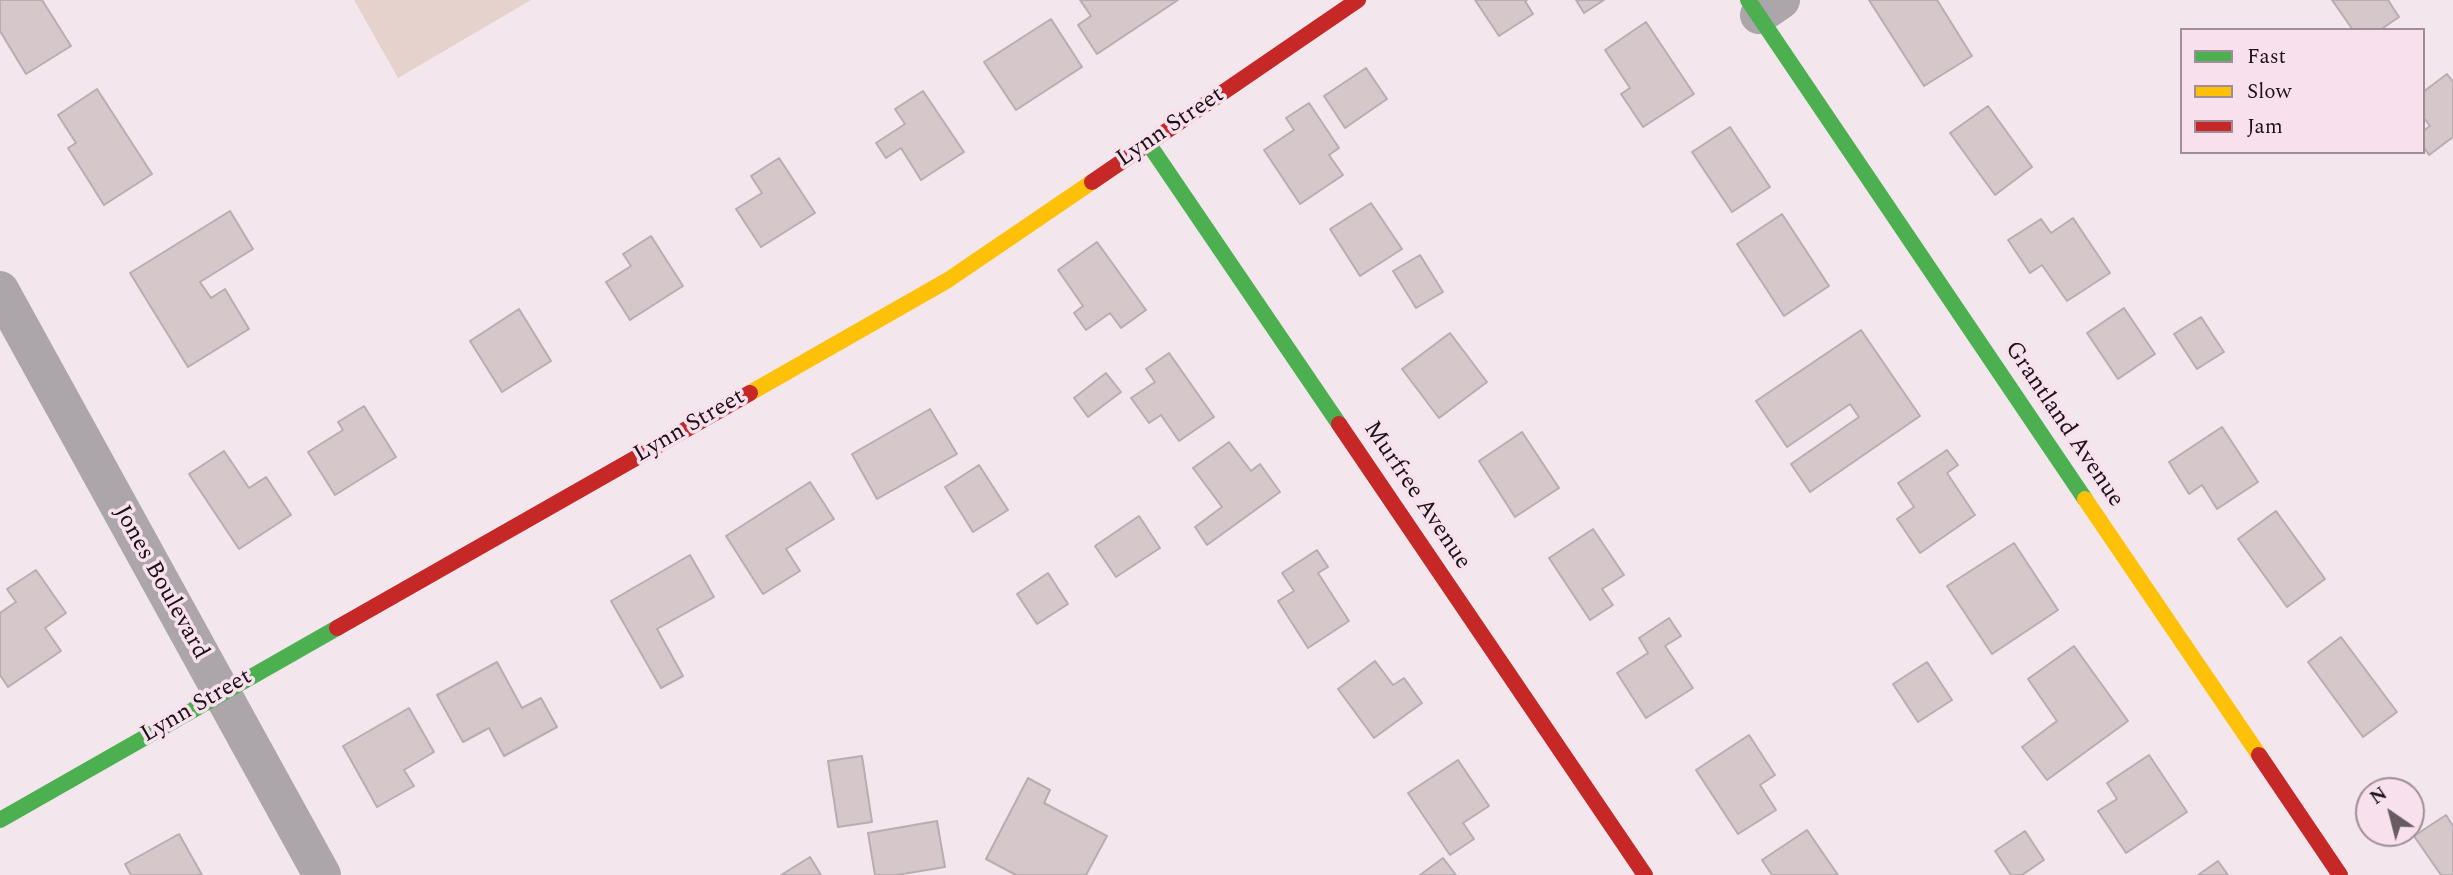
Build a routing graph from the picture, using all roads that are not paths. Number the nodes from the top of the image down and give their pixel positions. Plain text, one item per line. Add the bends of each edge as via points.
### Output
1 (1358, 0) edge
2 (1763, 5) edge
3 (1148, 143) junction
4 (0, 290) edge
5 (220, 694) junction
6 (0, 820) edge
7 (322, 875) edge
8 (1645, 875) edge
9 (2340, 875) edge

1 - 3 street, Lynn Street
2 - 9 street, Grantland Avenue
3 - 5 street, Lynn Street via 948,280
3 - 8 street, Murfree Avenue
4 - 5 street, Jones Boulevard
5 - 6 street, Lynn Street
5 - 7 street, Jones Boulevard

